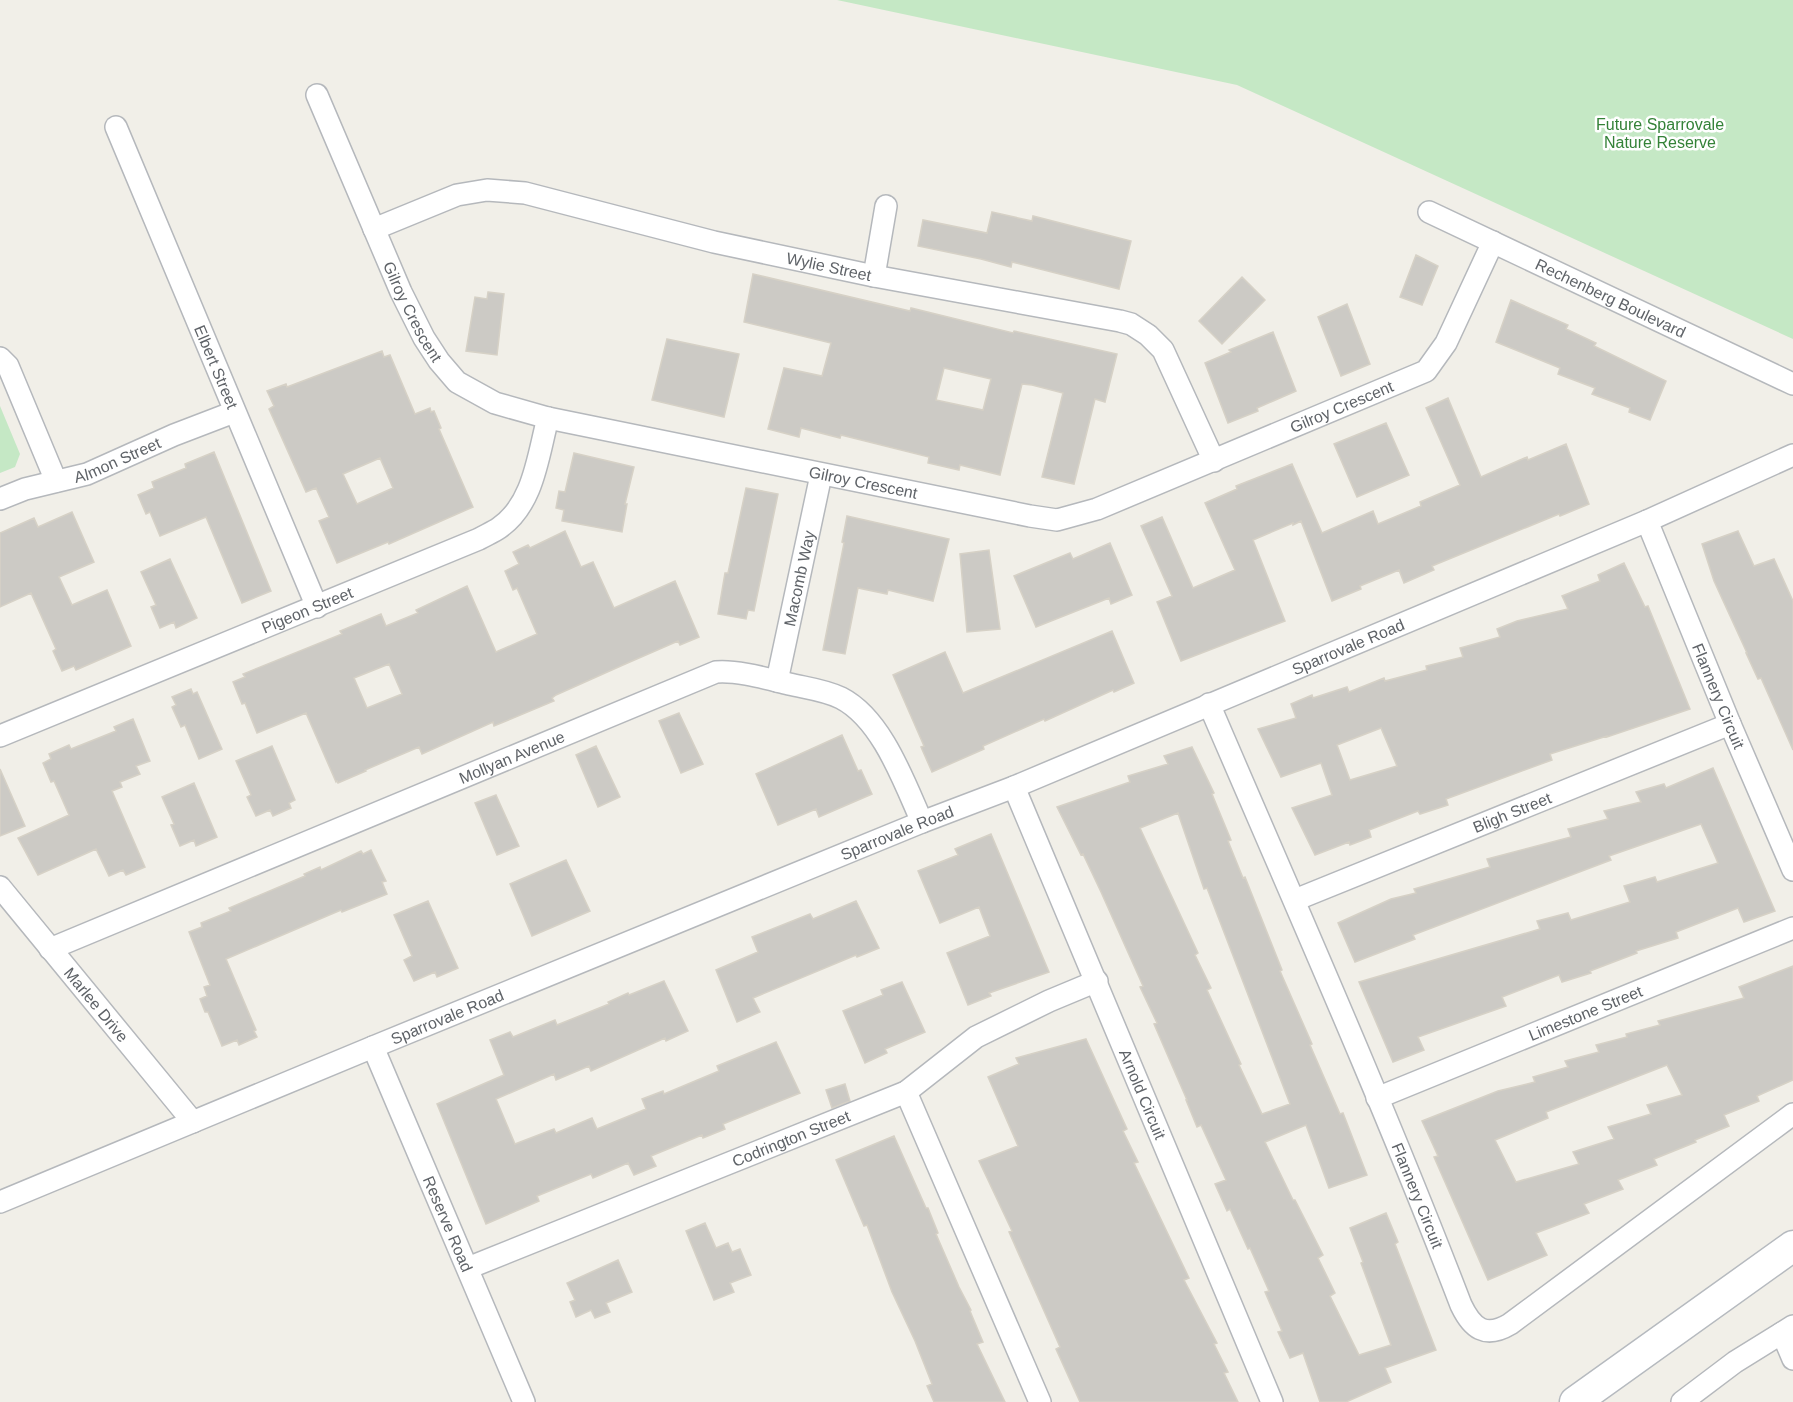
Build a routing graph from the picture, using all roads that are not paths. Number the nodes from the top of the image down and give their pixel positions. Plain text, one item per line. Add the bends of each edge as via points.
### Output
1 (317, 94) dead end
2 (116, 127) dead end
3 (886, 206) dead end
4 (1429, 212) dead end
5 (374, 229) junction
6 (1493, 242) junction
7 (874, 276) junction
8 (0, 358) edge
9 (1793, 384) edge
10 (234, 412) junction
11 (548, 418) junction
12 (1793, 455) edge
13 (1214, 461) junction
14 (821, 475) junction
15 (56, 481) junction
16 (0, 499) edge
17 (1647, 521) junction
18 (317, 607) junction
19 (777, 681) junction
20 (1209, 704) junction
21 (1730, 724) junction
22 (0, 736) edge
23 (1014, 787) junction
24 (922, 822) junction
25 (1793, 870) edge
26 (0, 887) edge
27 (1295, 900) junction
28 (1793, 928) edge
29 (50, 950) junction
30 (1097, 981) junction
31 (373, 1047) junction
32 (906, 1092) junction
33 (1377, 1098) junction
34 (1793, 1114) edge
35 (193, 1122) junction
36 (0, 1202) edge
37 (1793, 1246) edge
38 (468, 1268) junction
39 (1722, 1297) junction
40 (1787, 1329) edge
41 (1793, 1359) edge
42 (524, 1402) edge
43 (1040, 1402) edge
44 (1272, 1402) edge
45 (1554, 1402) edge
46 (1575, 1402) edge
47 (1682, 1402) edge

1 - 5 street, Gilroy Crescent
2 - 10 street, Elbert Street
3 - 7 street
4 - 6 street, Rechenberg Boulevard
5 - 7 street, Wylie Street via 457,195 487,190 525,193 714,242
5 - 11 street, Gilroy Crescent via 424,338 458,382 495,403
6 - 9 street, Rechenberg Boulevard
6 - 13 street, Gilroy Crescent via 1446,344 1426,371
7 - 13 street, Wylie Street via 1131,324 1163,350
8 - 15 street via 8,366
10 - 15 street, Almon Street via 87,474
10 - 18 street, Elbert Street
11 - 14 street, Gilroy Crescent
11 - 18 street, Pigeon Street via 530,489 500,527
12 - 17 street, Sparrovale Road
13 - 14 street, Gilroy Crescent via 1097,509 1057,520
14 - 19 street, Macomb Way
15 - 16 street, Almon Street
17 - 20 street, Sparrovale Road
17 - 21 street, Flannery Circuit
18 - 22 street, Pigeon Street
19 - 24 street, Mollyan Avenue via 832,694 868,718
19 - 29 street, Mollyan Avenue via 721,672 711,674
20 - 23 street, Sparrovale Road
20 - 27 street, Flannery Circuit
21 - 25 street, Flannery Circuit
21 - 27 street, Bligh Street
23 - 24 street, Sparrovale Road
23 - 30 street, Arnold Circuit
24 - 31 street, Sparrovale Road
26 - 29 street, Marlee Drive
27 - 33 street, Flannery Circuit
28 - 33 street, Limestone Street
29 - 35 street, Marlee Drive
30 - 32 street, Codrington Street via 976,1037
30 - 44 street, Arnold Circuit
31 - 35 street, Sparrovale Road
31 - 38 street, Reserve Road
32 - 38 street, Codrington Street
32 - 43 street
33 - 34 street, Flannery Circuit via 1461,1305 1472,1323 1487,1331 1517,1320
35 - 36 street, Sparrovale Road
37 - 39 main road
38 - 42 street, Reserve Road
39 - 45 main road
39 - 46 main road
40 - 41 street
40 - 47 street

